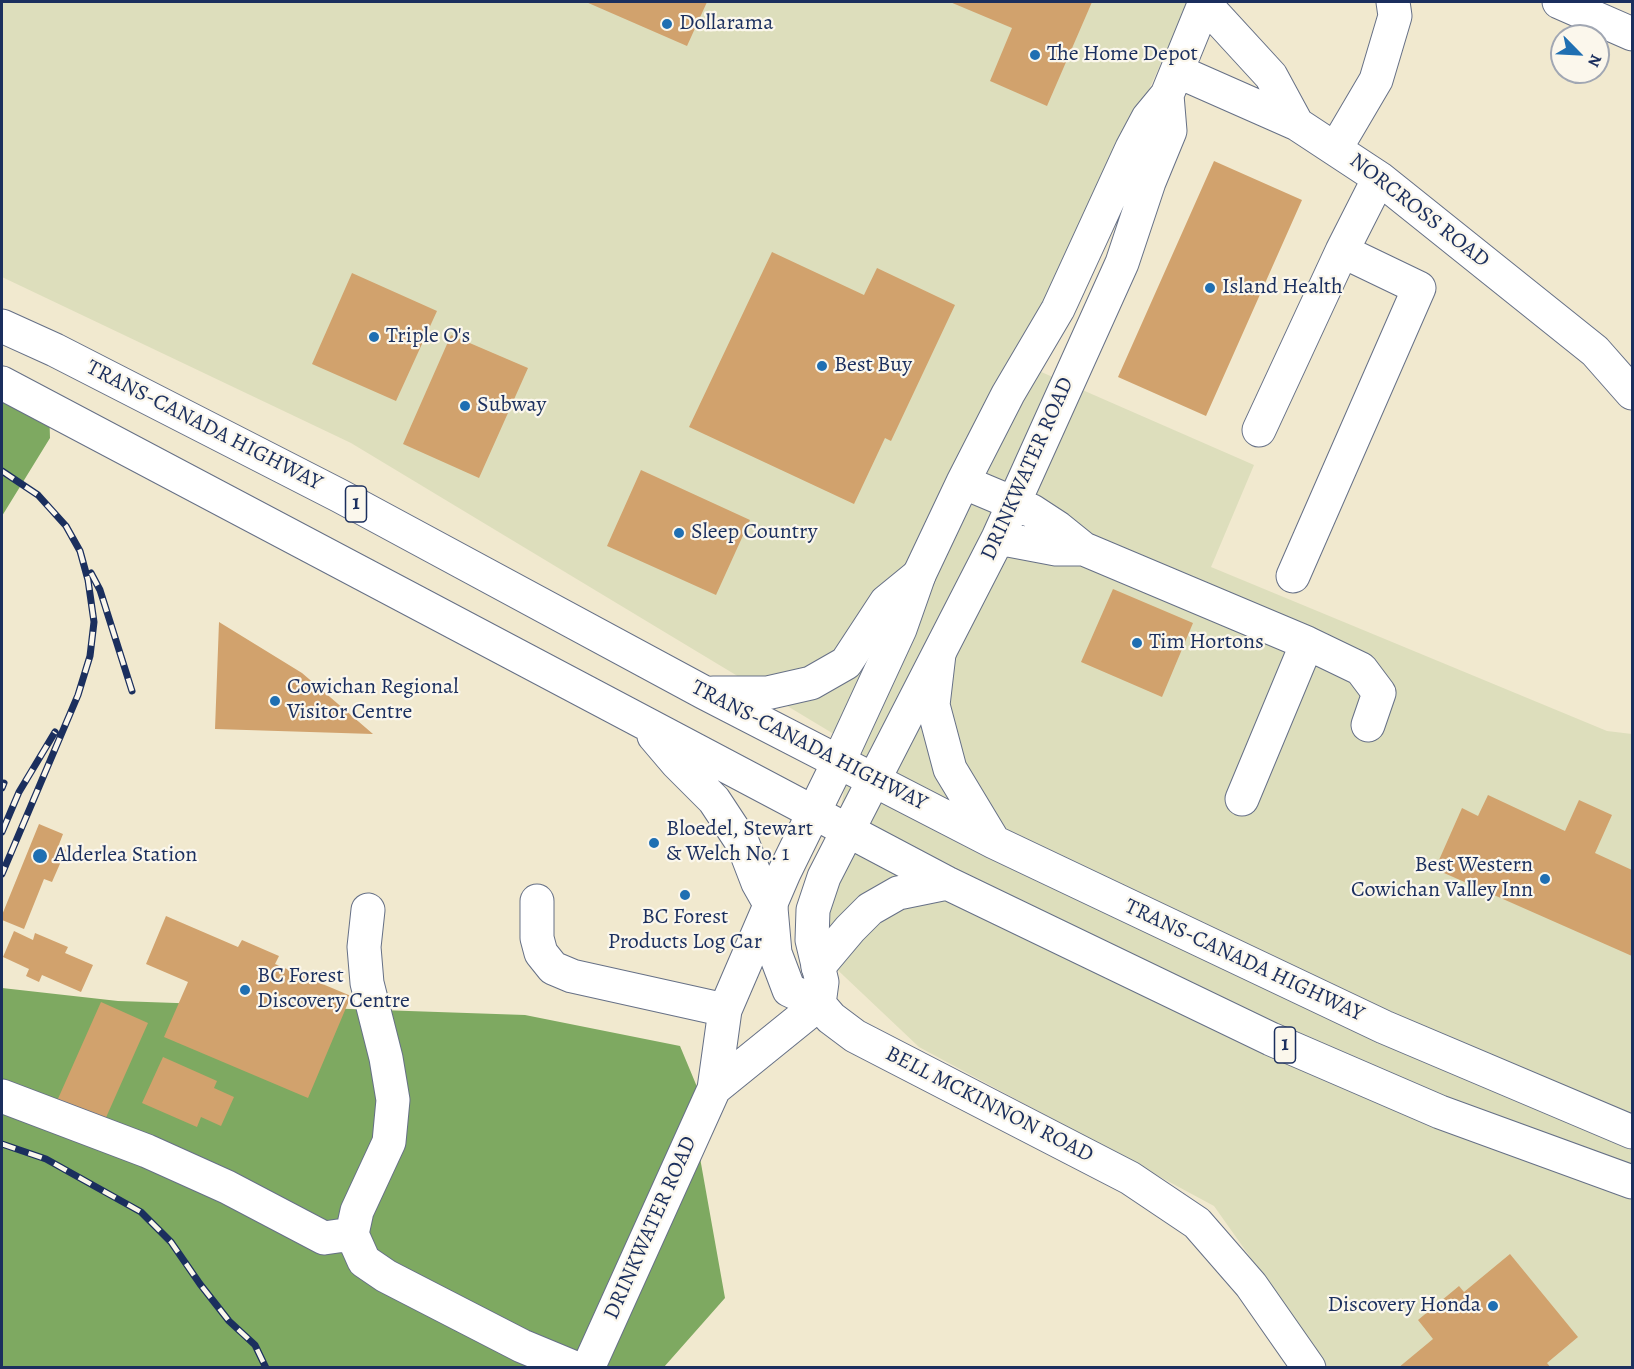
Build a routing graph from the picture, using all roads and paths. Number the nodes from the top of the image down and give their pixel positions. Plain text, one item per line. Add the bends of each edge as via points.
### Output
1 (1205, 2) edge
2 (1393, 2) edge
3 (1559, 2) edge
4 (1632, 34) edge
5 (1172, 83) junction
6 (1297, 124) junction
7 (1336, 148) junction
8 (1379, 178) junction
9 (1342, 251) junction
10 (2, 326) edge
11 (2, 383) edge
12 (1632, 393) edge
13 (1259, 430) dead end
14 (963, 482) junction
15 (1013, 502) junction
16 (998, 538) junction
17 (1084, 549) junction
18 (919, 575) junction
19 (1293, 576) dead end
20 (1307, 643) junction
21 (939, 654) junction
22 (705, 693) junction
23 (643, 723) junction
24 (1368, 724) dead end
25 (839, 761) junction
26 (873, 779) junction
27 (1242, 799) dead end
28 (815, 812) junction
29 (847, 829) junction
30 (994, 842) junction
31 (947, 883) junction
32 (537, 901) dead end
33 (771, 906) junction
34 (368, 910) dead end
35 (818, 967) junction
36 (819, 1004) junction
37 (725, 1010) junction
38 (714, 1089) junction
39 (2, 1096) edge
40 (1632, 1132) edge
41 (1632, 1182) edge
42 (352, 1234) junction
43 (576, 1368) edge
44 (588, 1368) edge
45 (1310, 1368) edge

1 - 5 main road, DRINKWATER ROAD
1 - 6 main road via 1271,76
2 - 7 main road via 1395,16 1376,80
3 - 4 main road
5 - 6 main road, NORCROSS ROAD
5 - 14 main road, DRINKWATER ROAD via 1132,148 1058,309
5 - 15 main road, DRINKWATER ROAD via 1170,131 1122,263
6 - 7 main road, NORCROSS ROAD
7 - 8 main road, NORCROSS ROAD
8 - 9 main road
8 - 12 main road, NORCROSS ROAD via 1594,351
9 - 13 main road
9 - 19 main road via 1419,288
10 - 22 main road, TRANS-CANADA HIGHWAY / 1 via 340,496
11 - 23 main road, 1
14 - 15 main road
14 - 18 main road, DRINKWATER ROAD
15 - 16 main road, DRINKWATER ROAD
15 - 17 main road via 1049,522
16 - 17 main road via 1056,549
16 - 21 main road, DRINKWATER ROAD
17 - 20 main road
18 - 22 main road via 886,602 846,663 811,683 766,693
18 - 25 main road, DRINKWATER ROAD via 906,615
20 - 24 main road via 1361,669 1379,693
20 - 27 main road
21 - 26 main road, DRINKWATER ROAD
21 - 30 main road via 933,705 950,769
22 - 25 main road, TRANS-CANADA HIGHWAY / 1
23 - 28 main road, 1
23 - 33 main road via 714,800 743,844
25 - 26 main road, TRANS-CANADA HIGHWAY / 1
25 - 28 main road, DRINKWATER ROAD
26 - 29 main road, DRINKWATER ROAD
26 - 30 main road, TRANS-CANADA HIGHWAY / 1
28 - 29 main road, 1
28 - 33 main road, BELL MCKINNON ROAD
29 - 31 main road, 1
29 - 35 main road, DRINKWATER ROAD via 813,910 812,940
30 - 40 main road, TRANS-CANADA HIGHWAY / 1 via 1384,1027
31 - 35 main road via 898,893 870,909
31 - 41 main road, 1 via 1271,1039 1440,1112
32 - 37 main road via 537,938 541,953 553,968 572,976
33 - 36 main road, BELL MCKINNON ROAD via 775,953 789,990
33 - 37 main road, DRINKWATER ROAD
34 - 42 main road via 364,947 367,983 393,1100 389,1142 357,1211
35 - 36 main road, DRINKWATER ROAD via 822,982
36 - 38 main road, DRINKWATER ROAD
36 - 45 main road, BELL MCKINNON ROAD via 855,1036 1130,1178 1197,1223 1251,1285
37 - 38 main road, DRINKWATER ROAD
38 - 44 main road, DRINKWATER ROAD
39 - 42 main road via 157,1156 324,1238
42 - 43 main road via 364,1261 386,1276 522,1346

